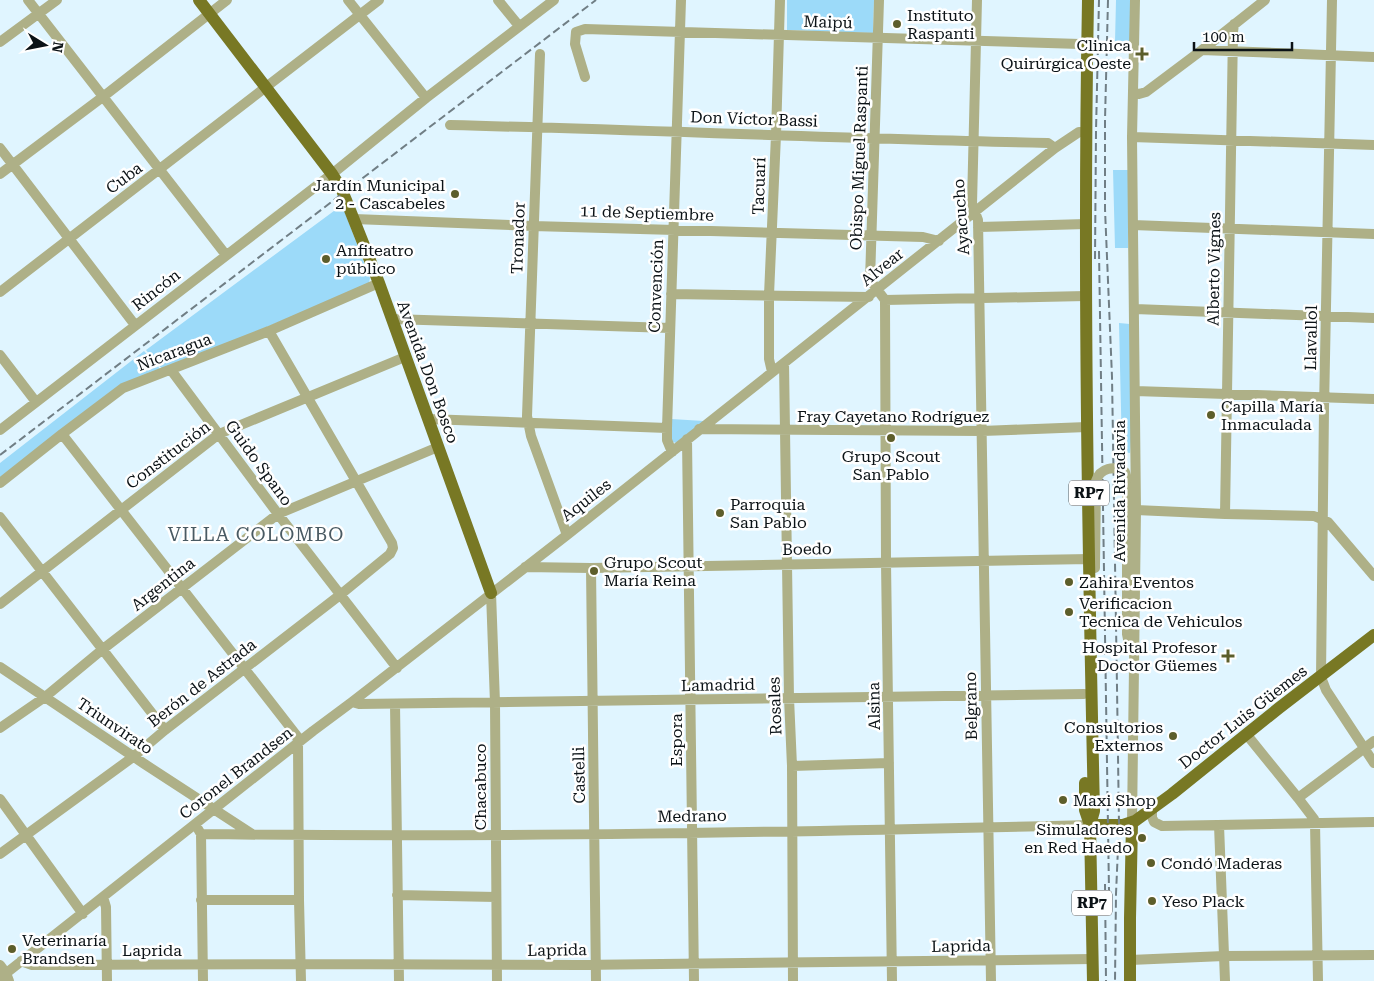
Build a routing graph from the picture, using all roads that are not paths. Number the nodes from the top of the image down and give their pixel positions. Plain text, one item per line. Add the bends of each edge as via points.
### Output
1 (28, 0) edge
2 (57, 0) edge
3 (199, 0) edge
4 (226, 0) edge
5 (348, 0) edge
6 (379, 0) edge
7 (498, 0) edge
8 (554, 0) edge
9 (681, 0) edge
10 (780, 0) edge
11 (879, 0) edge
12 (977, 0) edge
13 (1080, 0) edge
14 (1088, 0) edge
15 (1135, 0) edge
16 (1265, 0) edge
17 (1332, 0) edge
18 (209, 13) junction
19 (39, 14) junction
20 (360, 15) junction
21 (1234, 24) junction
22 (519, 26) junction
23 (680, 32) junction
24 (779, 35) junction
25 (878, 39) junction
26 (0, 42) edge
27 (976, 42) junction
28 (1080, 44) junction
29 (1202, 50) junction
30 (1233, 51) junction
31 (540, 54) dead end
32 (1331, 56) junction
33 (1374, 57) edge
34 (585, 78) dead end
35 (266, 88) junction
36 (1133, 92) junction
37 (104, 96) junction
38 (426, 98) junction
39 (450, 125) dead end
40 (537, 127) junction
41 (676, 131) junction
42 (1082, 132) junction
43 (776, 135) junction
44 (1132, 137) junction
45 (875, 138) junction
46 (1232, 140) junction
47 (973, 142) junction
48 (1329, 144) junction
49 (1374, 145) edge
50 (0, 148) edge
51 (1055, 148) junction
52 (13, 164) junction
53 (160, 169) junction
54 (0, 174) edge
55 (332, 174) junction
56 (974, 212) junction
57 (354, 219) junction
58 (1082, 224) junction
59 (1134, 225) junction
60 (533, 226) junction
61 (978, 227) junction
62 (673, 229) junction
63 (1229, 229) junction
64 (772, 232) junction
65 (1328, 232) junction
66 (1374, 234) edge
67 (871, 236) junction
68 (70, 239) junction
69 (939, 241) junction
70 (226, 255) junction
71 (379, 283) junction
72 (877, 290) junction
73 (0, 292) edge
74 (671, 294) junction
75 (769, 294) junction
76 (869, 296) junction
77 (1082, 296) junction
78 (980, 299) junction
79 (885, 300) junction
80 (1135, 309) junction
81 (1229, 313) junction
82 (1326, 317) junction
83 (1374, 318) edge
84 (392, 319) junction
85 (531, 324) junction
86 (135, 326) junction
87 (670, 328) junction
88 (269, 331) junction
89 (0, 355) edge
90 (405, 357) junction
91 (784, 363) junction
92 (170, 370) junction
93 (772, 372) junction
94 (1135, 391) junction
95 (1228, 394) junction
96 (308, 396) junction
97 (1324, 397) junction
98 (1374, 399) edge
99 (36, 402) junction
100 (428, 420) junction
101 (528, 423) junction
102 (1083, 427) junction
103 (666, 428) junction
104 (698, 429) junction
105 (0, 430) edge
106 (786, 430) junction
107 (885, 431) junction
108 (982, 432) junction
109 (62, 434) junction
110 (219, 434) junction
111 (688, 439) junction
112 (438, 447) junction
113 (672, 452) junction
114 (356, 481) junction
115 (0, 484) edge
116 (1136, 510) junction
117 (120, 511) junction
118 (278, 514) junction
119 (1225, 514) junction
120 (0, 517) edge
121 (1322, 519) junction
122 (566, 535) junction
123 (1086, 559) junction
124 (984, 561) junction
125 (886, 563) junction
126 (787, 564) junction
127 (689, 566) junction
128 (525, 567) junction
129 (591, 568) junction
130 (42, 572) junction
131 (1374, 576) edge
132 (182, 588) junction
133 (491, 592) junction
134 (340, 595) junction
135 (0, 604) edge
136 (1374, 636) edge
137 (103, 649) junction
138 (1090, 651) junction
139 (1135, 651) junction
140 (0, 667) edge
141 (397, 668) junction
142 (245, 669) junction
143 (1321, 677) junction
144 (1084, 694) junction
145 (985, 695) junction
146 (45, 697) junction
147 (789, 698) junction
148 (889, 698) junction
149 (691, 700) junction
150 (352, 702) junction
151 (495, 702) junction
152 (593, 702) junction
153 (395, 704) junction
154 (0, 728) edge
155 (166, 730) junction
156 (1247, 735) junction
157 (1374, 741) edge
158 (298, 743) junction
159 (1364, 748) junction
160 (133, 757) junction
161 (889, 763) junction
162 (1374, 763) edge
163 (792, 766) junction
164 (1298, 798) junction
165 (0, 799) edge
166 (1152, 809) junction
167 (214, 810) junction
168 (1374, 822) edge
169 (1132, 823) junction
170 (1315, 823) junction
171 (195, 824) junction
172 (1090, 825) junction
173 (1219, 825) junction
174 (987, 828) junction
175 (890, 830) junction
176 (792, 831) junction
177 (692, 832) junction
178 (594, 833) junction
179 (201, 834) junction
180 (495, 834) junction
181 (26, 835) junction
182 (252, 835) junction
183 (299, 835) junction
184 (397, 835) junction
185 (0, 854) edge
186 (397, 896) junction
187 (496, 896) junction
188 (103, 897) junction
189 (201, 900) junction
190 (299, 900) junction
191 (83, 914) junction
192 (1374, 955) edge
193 (1224, 956) junction
194 (1318, 956) junction
195 (1093, 959) junction
196 (1130, 960) junction
197 (21, 961) junction
198 (991, 961) junction
199 (892, 962) junction
200 (793, 963) junction
201 (301, 964) junction
202 (596, 964) junction
203 (694, 964) junction
204 (106, 965) junction
205 (203, 965) junction
206 (398, 965) junction
207 (497, 965) junction
208 (4, 974) edge
209 (107, 981) edge
210 (203, 981) edge
211 (301, 981) edge
212 (399, 981) edge
213 (497, 981) edge
214 (596, 981) edge
215 (694, 981) edge
216 (793, 981) edge
217 (892, 981) edge
218 (991, 981) edge
219 (1093, 981) edge
220 (1130, 981) edge
221 (1225, 981) edge
222 (1318, 981) edge

1 - 19 street
2 - 19 street
3 - 18 main road, Avenida Don Bosco
4 - 18 street
5 - 20 street
6 - 20 street, Cuba
7 - 22 street
8 - 22 street, Rincón
9 - 23 street, Convención
10 - 24 street, Tacuarí
11 - 25 street, Obispo Miguel Raspanti
12 - 27 street, Ayacucho
13 - 28 main road, Avenida Rivadavia / RP7
14 - 42 main road, Avenida Rivadavia / RP7
15 - 36 street, Avenida Rivadavia
16 - 21 street
17 - 32 street, Llavallol
18 - 35 main road, Avenida Don Bosco
18 - 37 street
19 - 26 street
19 - 37 street
20 - 35 street, Cuba
20 - 38 street
21 - 29 street
21 - 30 street, Alberto Vignes
22 - 38 street, Rincón
23 - 24 street, Maipú
23 - 34 street, Maipú via 585,29 576,32 575,44
23 - 41 street, Convención
24 - 25 street, Maipú
24 - 43 street, Tacuarí
25 - 27 street, Maipú
25 - 45 street, Obispo Miguel Raspanti
27 - 28 street, Maipú
27 - 47 street, Ayacucho
28 - 42 main road, Avenida Rivadavia / RP7
29 - 30 street
29 - 36 street via 1146,92
30 - 32 street
30 - 46 street, Alberto Vignes
31 - 40 street, Tronador
32 - 33 street
32 - 48 street, Llavallol
35 - 53 street, Cuba
35 - 55 main road, Avenida Don Bosco
36 - 44 street, Avenida Rivadavia
37 - 52 street
37 - 53 street
38 - 55 street, Rincón
39 - 40 street, Don Víctor Bassi
40 - 41 street, Don Víctor Bassi
40 - 60 street, Tronador
41 - 43 street, Don Víctor Bassi
41 - 62 street, Convención
42 - 51 street, Alvear
42 - 58 main road, Avenida Rivadavia / RP7
43 - 45 street, Don Víctor Bassi
43 - 64 street, Tacuarí
44 - 46 street
44 - 59 street, Avenida Rivadavia
45 - 47 street, Don Víctor Bassi
45 - 67 street, Obispo Miguel Raspanti
46 - 48 street
46 - 63 street, Alberto Vignes
47 - 51 street, Don Víctor Bassi via 1048,144
47 - 56 street, Ayacucho
48 - 49 street
48 - 65 street, Llavallol
50 - 52 street
51 - 56 street, Alvear
52 - 54 street
52 - 68 street
53 - 68 street, Cuba
53 - 70 street
55 - 57 main road, Avenida Don Bosco
55 - 70 street, Rincón
56 - 61 street, Ayacucho
56 - 69 street, Alvear
57 - 60 street, 11 de Septiembre
57 - 71 main road, Avenida Don Bosco
58 - 61 street
58 - 77 main road, Avenida Rivadavia / RP7
59 - 63 street
59 - 80 street, Avenida Rivadavia
60 - 62 street, 11 de Septiembre
60 - 85 street, Tronador
61 - 78 street, Ayacucho
62 - 64 street, 11 de Septiembre
62 - 74 street, Convención
63 - 65 street
63 - 81 street, Alberto Vignes
64 - 67 street, 11 de Septiembre
64 - 75 street, Tacuarí
65 - 66 street
65 - 82 street, Llavallol
67 - 69 street, 11 de Septiembre via 923,237
67 - 72 street, Obispo Miguel Raspanti via 870,280
68 - 73 street, Cuba
68 - 86 street
69 - 72 street, Alvear
70 - 86 street, Rincón
71 - 84 main road, Avenida Don Bosco
71 - 88 street, Nicaragua
72 - 76 street, Alvear
72 - 79 street, Obispo Miguel Raspanti
74 - 75 street
74 - 87 street, Convención
75 - 76 street
75 - 93 street, Tacuarí
76 - 91 street, Alvear
77 - 78 street
77 - 102 main road, Avenida Rivadavia / RP7
78 - 79 street
78 - 108 street, Ayacucho
79 - 107 street
80 - 81 street
80 - 94 street, Avenida Rivadavia
81 - 82 street
81 - 95 street, Alberto Vignes
82 - 83 street
82 - 97 street, Llavallol
84 - 85 street
84 - 90 main road, Avenida Don Bosco
85 - 87 street
85 - 101 street, Tronador
86 - 99 street, Rincón
87 - 103 street, Convención
88 - 92 street, Nicaragua
88 - 96 street
89 - 99 street
90 - 96 street, Constitución
90 - 100 main road, Avenida Don Bosco
91 - 93 street, Alvear
91 - 106 street
92 - 109 street, Nicaragua via 123,388
92 - 110 street, Guido Spano
93 - 104 street, Alvear
94 - 95 street
94 - 116 street, Avenida Rivadavia
95 - 97 street
95 - 119 street, Alberto Vignes
96 - 110 street, Constitución
96 - 114 street
97 - 98 street
97 - 121 street, Llavallol
99 - 105 street, Rincón
100 - 101 street
100 - 112 main road, Avenida Don Bosco
101 - 103 street
101 - 122 street
102 - 108 street, Fray Cayetano Rodríguez
102 - 123 main road, Avenida Rivadavia / RP7
103 - 113 street, Convención
104 - 106 street, Fray Cayetano Rodríguez
104 - 111 street, Aquiles
106 - 107 street, Fray Cayetano Rodríguez
106 - 126 street, Rosales
107 - 108 street, Fray Cayetano Rodríguez
107 - 125 street, Alsina
108 - 124 street, Belgrano
109 - 115 street, Nicaragua
109 - 117 street
110 - 117 street, Constitución
110 - 118 street, Guido Spano
111 - 113 street, Aquiles
111 - 127 street, Espora
112 - 114 street, Argentina
112 - 133 main road, Avenida Don Bosco
113 - 122 street, Aquiles
114 - 118 street, Argentina
114 - 134 street, Berón de Astrada via 393,548
116 - 119 street
116 - 139 street, Avenida Rivadavia
117 - 130 street, Constitución
117 - 132 street
118 - 132 street, Argentina
118 - 134 street, Guido Spano
119 - 121 street via 1314,516
120 - 130 street
121 - 131 street
121 - 143 street, Llavallol
122 - 128 street, Aquiles
123 - 124 street, Boedo
123 - 138 main road, Avenida Rivadavia / RP7
123 - 144 main road, Avenida Rivadavia / RP7
124 - 125 street, Boedo
124 - 145 street, Belgrano
125 - 126 street, Boedo
125 - 148 street, Alsina
126 - 127 street, Boedo
126 - 147 street, Rosales
127 - 129 street, Boedo
127 - 149 street, Espora
128 - 129 street, Boedo
128 - 133 street, Aquiles
129 - 152 street, Castelli
130 - 135 street, Constitución
130 - 137 street
132 - 137 street, Argentina
132 - 142 street
133 - 141 street, Coronel Brandsen
133 - 151 street, Chacabuco
134 - 141 street, Guido Spano
134 - 142 street, Berón de Astrada
136 - 143 main road, Doctor Luis Güemes
137 - 146 street, Argentina
137 - 155 street
138 - 139 street, bridge via 1095,630 1096,481 1098,474 1112,468 1121,469 1127,479 1127,634
138 - 172 main road, Avenida Rivadavia / RP7 via 1094,811
139 - 169 street, Avenida Rivadavia
140 - 146 street, Triunvirato
141 - 150 street, Coronel Brandsen
142 - 155 street, Berón de Astrada
142 - 158 street via 297,736
143 - 156 main road, Doctor Luis Güemes
143 - 159 street
144 - 145 street, Lamadrid
144 - 172 main road, Avenida Rivadavia / RP7 via 1085,810
145 - 148 street, Lamadrid
145 - 174 street, Belgrano
146 - 154 street, Argentina
146 - 160 street, Triunvirato
147 - 148 street, Lamadrid
147 - 149 street, Lamadrid
147 - 163 street, Rosales
148 - 161 street, Alsina
149 - 152 street, Lamadrid
149 - 177 street, Espora
150 - 153 street, Lamadrid
150 - 158 street, Coronel Brandsen
151 - 152 street, Lamadrid
151 - 153 street, Lamadrid
151 - 180 street, Chacabuco
152 - 178 street, Castelli
153 - 184 street
155 - 160 street, Berón de Astrada
156 - 164 street
156 - 166 main road, Doctor Luis Güemes
157 - 159 street
158 - 167 street, Coronel Brandsen
158 - 183 street
159 - 162 street
159 - 164 street
160 - 167 street, Triunvirato
160 - 181 street, Berón de Astrada
161 - 163 street
161 - 175 street, Alsina
163 - 176 street, Rosales
164 - 170 street
165 - 181 street
166 - 169 main road, Doctor Luis Güemes
166 - 173 street via 1154,822 1162,826
167 - 171 street, Coronel Brandsen
167 - 182 street
168 - 170 street
169 - 172 main road, Medrano
169 - 196 main road, Avenida Rivadavia
170 - 173 street
170 - 194 street
171 - 179 street
171 - 188 street, Coronel Brandsen
172 - 174 street, Medrano
172 - 195 main road, Avenida Rivadavia / RP7
173 - 193 street
174 - 175 street, Medrano
174 - 198 street, Belgrano
175 - 176 street, Medrano
175 - 199 street, Alsina
176 - 177 street, Medrano
176 - 200 street, Rosales
177 - 178 street, Medrano
177 - 203 street, Espora
178 - 180 street, Medrano
178 - 202 street, Castelli
179 - 182 street, Medrano
179 - 189 street
180 - 184 street, Medrano
180 - 187 street, Chacabuco
181 - 185 street, Berón de Astrada
181 - 191 street
182 - 183 street, Medrano
183 - 184 street, Medrano
183 - 190 street
184 - 186 street
186 - 187 street
186 - 206 street
187 - 207 street, Chacabuco
188 - 191 street, Coronel Brandsen
188 - 204 street via 106,907
189 - 190 street
189 - 205 street
190 - 201 street
191 - 197 street, Coronel Brandsen
192 - 194 street
193 - 194 street
193 - 196 street
193 - 221 street
194 - 222 street
195 - 198 street, Laprida
195 - 219 main road, Avenida Rivadavia / RP7
196 - 220 main road, Avenida Rivadavia
197 - 204 street, Laprida via 32,965
197 - 208 street, Coronel Brandsen
198 - 199 street, Laprida
198 - 218 street, Belgrano
199 - 200 street, Laprida
199 - 217 street, Alsina
200 - 203 street, Laprida
200 - 216 street, Rosales
201 - 205 street, Laprida
201 - 206 street, Laprida
201 - 211 street
202 - 203 street, Laprida
202 - 207 street, Laprida
202 - 214 street, Castelli
203 - 215 street, Espora
204 - 205 street, Laprida
204 - 209 street
205 - 210 street
206 - 207 street, Laprida
206 - 212 street
207 - 213 street, Chacabuco

